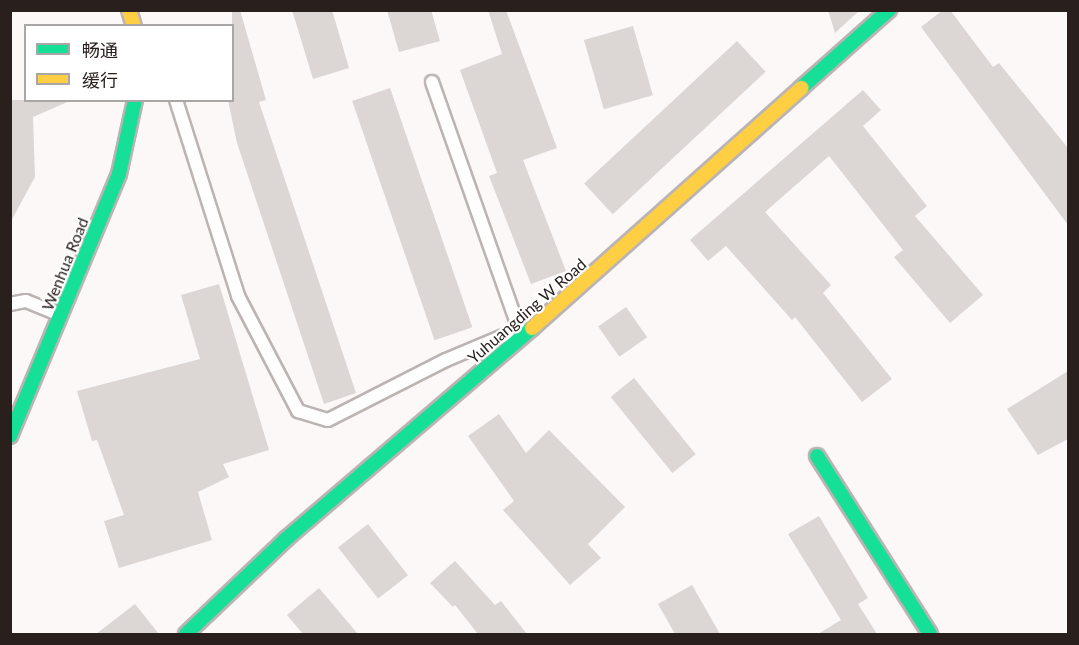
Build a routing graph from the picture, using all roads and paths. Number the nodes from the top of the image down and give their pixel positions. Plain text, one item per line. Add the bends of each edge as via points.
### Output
1 (889, 10) edge
2 (432, 82) dead end
3 (135, 102) edge
4 (177, 102) edge
5 (568, 297) junction
6 (10, 304) edge
7 (62, 315) junction
8 (519, 329) junction
9 (10, 436) edge
10 (817, 456) dead end
11 (186, 634) edge
12 (930, 634) edge

1 - 5 street, Yuhuangding W Road
2 - 8 lane
3 - 7 street, Wenhua Road via 119,174
4 - 8 lane via 238,297 298,411 328,420 446,360
5 - 8 lane
5 - 11 street, Yuhuangding W Road via 286,539
6 - 7 lane via 26,301
7 - 9 street, Wenhua Road
10 - 12 street

